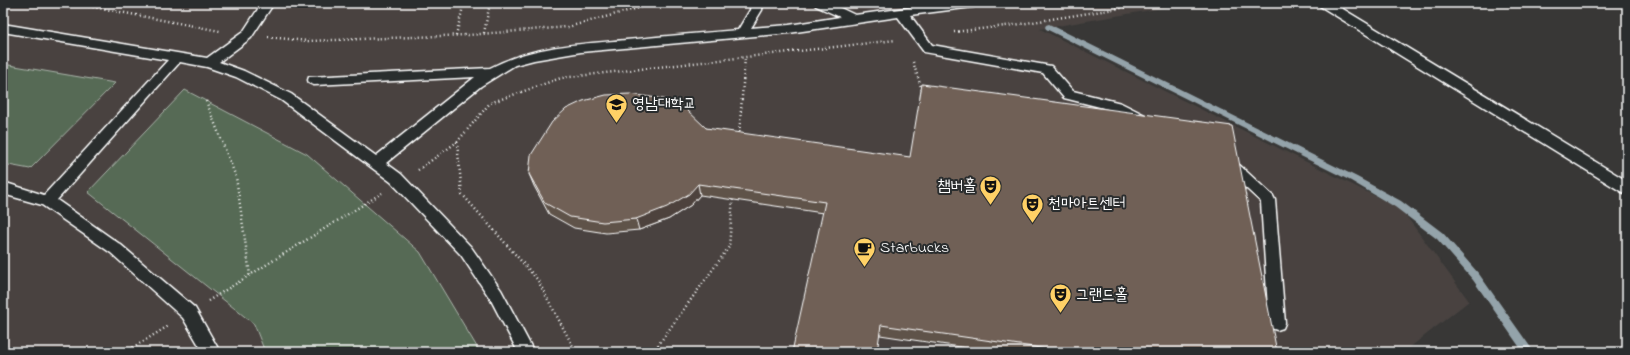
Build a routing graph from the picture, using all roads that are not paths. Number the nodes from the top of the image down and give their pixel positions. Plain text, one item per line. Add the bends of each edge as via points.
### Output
1 (268, 3) edge
2 (757, 3) edge
3 (820, 3) edge
4 (973, 3) edge
5 (1324, 3) edge
6 (900, 12) junction
7 (853, 19) junction
8 (3, 28) edge
9 (742, 34) junction
10 (178, 57) junction
11 (209, 63) junction
12 (492, 72) junction
13 (314, 80) dead end
14 (1157, 127) edge
15 (1217, 157) edge
16 (377, 163) junction
17 (3, 188) edge
18 (1627, 188) edge
19 (46, 201) junction
20 (1277, 323) dead end
21 (212, 352) edge
22 (526, 352) edge

1 - 11 lane via 247,35
2 - 9 lane via 756,10
3 - 7 lane
4 - 6 lane
5 - 18 lane
6 - 7 lane
6 - 14 lane via 912,38 928,49 1047,69 1070,95 1116,106
7 - 9 lane
8 - 10 lane
9 - 12 lane via 581,48 511,62
10 - 11 lane
10 - 19 lane
11 - 16 lane via 240,74 286,97
12 - 13 lane
12 - 16 lane via 438,112
15 - 20 lane via 1231,164 1268,200
16 - 22 lane via 400,182 466,251 496,294
17 - 19 lane
19 - 21 lane via 116,249 189,313

